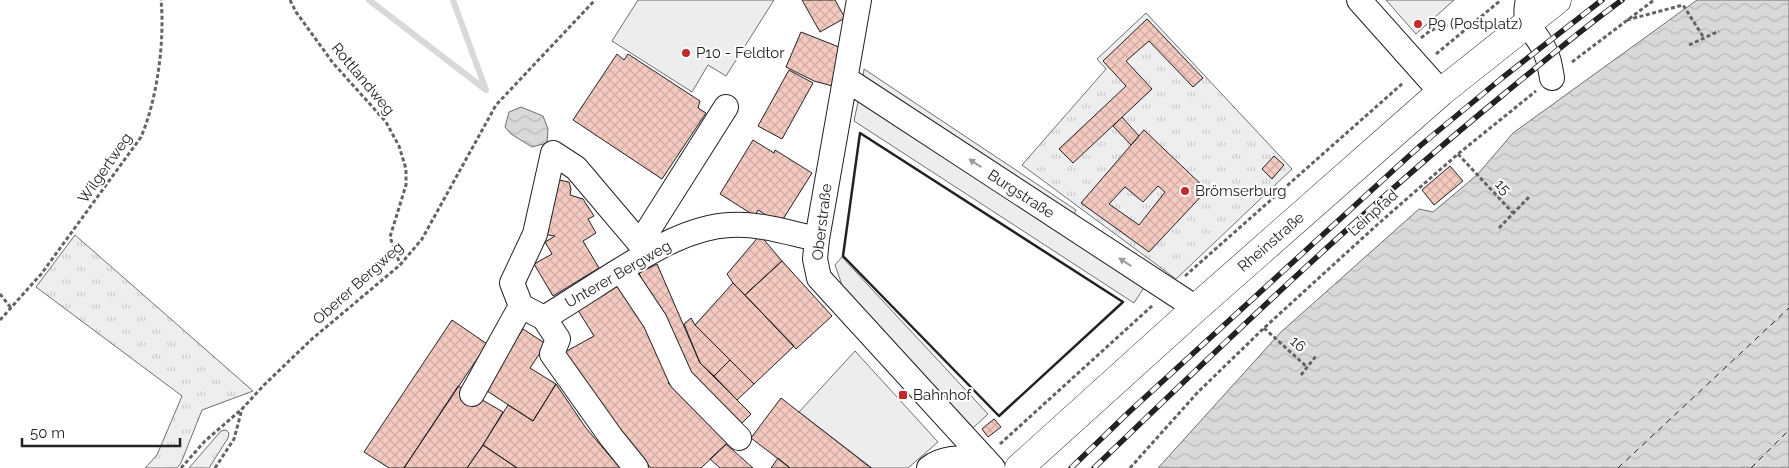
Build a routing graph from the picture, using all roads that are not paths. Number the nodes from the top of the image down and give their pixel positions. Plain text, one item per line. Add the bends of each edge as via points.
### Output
1 (859, 0) edge
2 (1359, 0) edge
3 (1558, 0) edge
4 (1527, 11) edge
5 (1552, 78) road end
6 (846, 79) junction
7 (1441, 92) junction
8 (726, 107) dead end
9 (817, 239) junction
10 (644, 248) junction
11 (621, 270) junction
12 (521, 306) junction
13 (1196, 308) junction
14 (544, 318) junction
15 (472, 394) dead end
16 (738, 438) dead end
17 (988, 463) edge
18 (636, 468) edge
19 (929, 468) edge
20 (1019, 468) edge

1 - 6 street, Oberstraße
2 - 7 street
3 - 4 main road, Rheinstraße
4 - 5 street via 1548,59
4 - 7 main road, Rheinstraße
6 - 9 street, Oberstraße
13 -> 6 street, Burgstraße
7 - 13 main road, Rheinstraße
8 - 10 street
9 - 10 street, Unterer Bergweg via 751,225 729,225
9 - 17 street, Oberstraße via 815,259 819,278
10 - 11 street, Unterer Bergweg
10 - 12 street via 576,168 552,153 535,234 512,283
11 - 14 street, Unterer Bergweg
11 - 16 street via 655,321 680,379
12 - 14 street
12 - 15 street
13 - 20 main road, Rheinstraße
14 - 18 street via 558,339 552,354
17 - 19 street via 958,458

